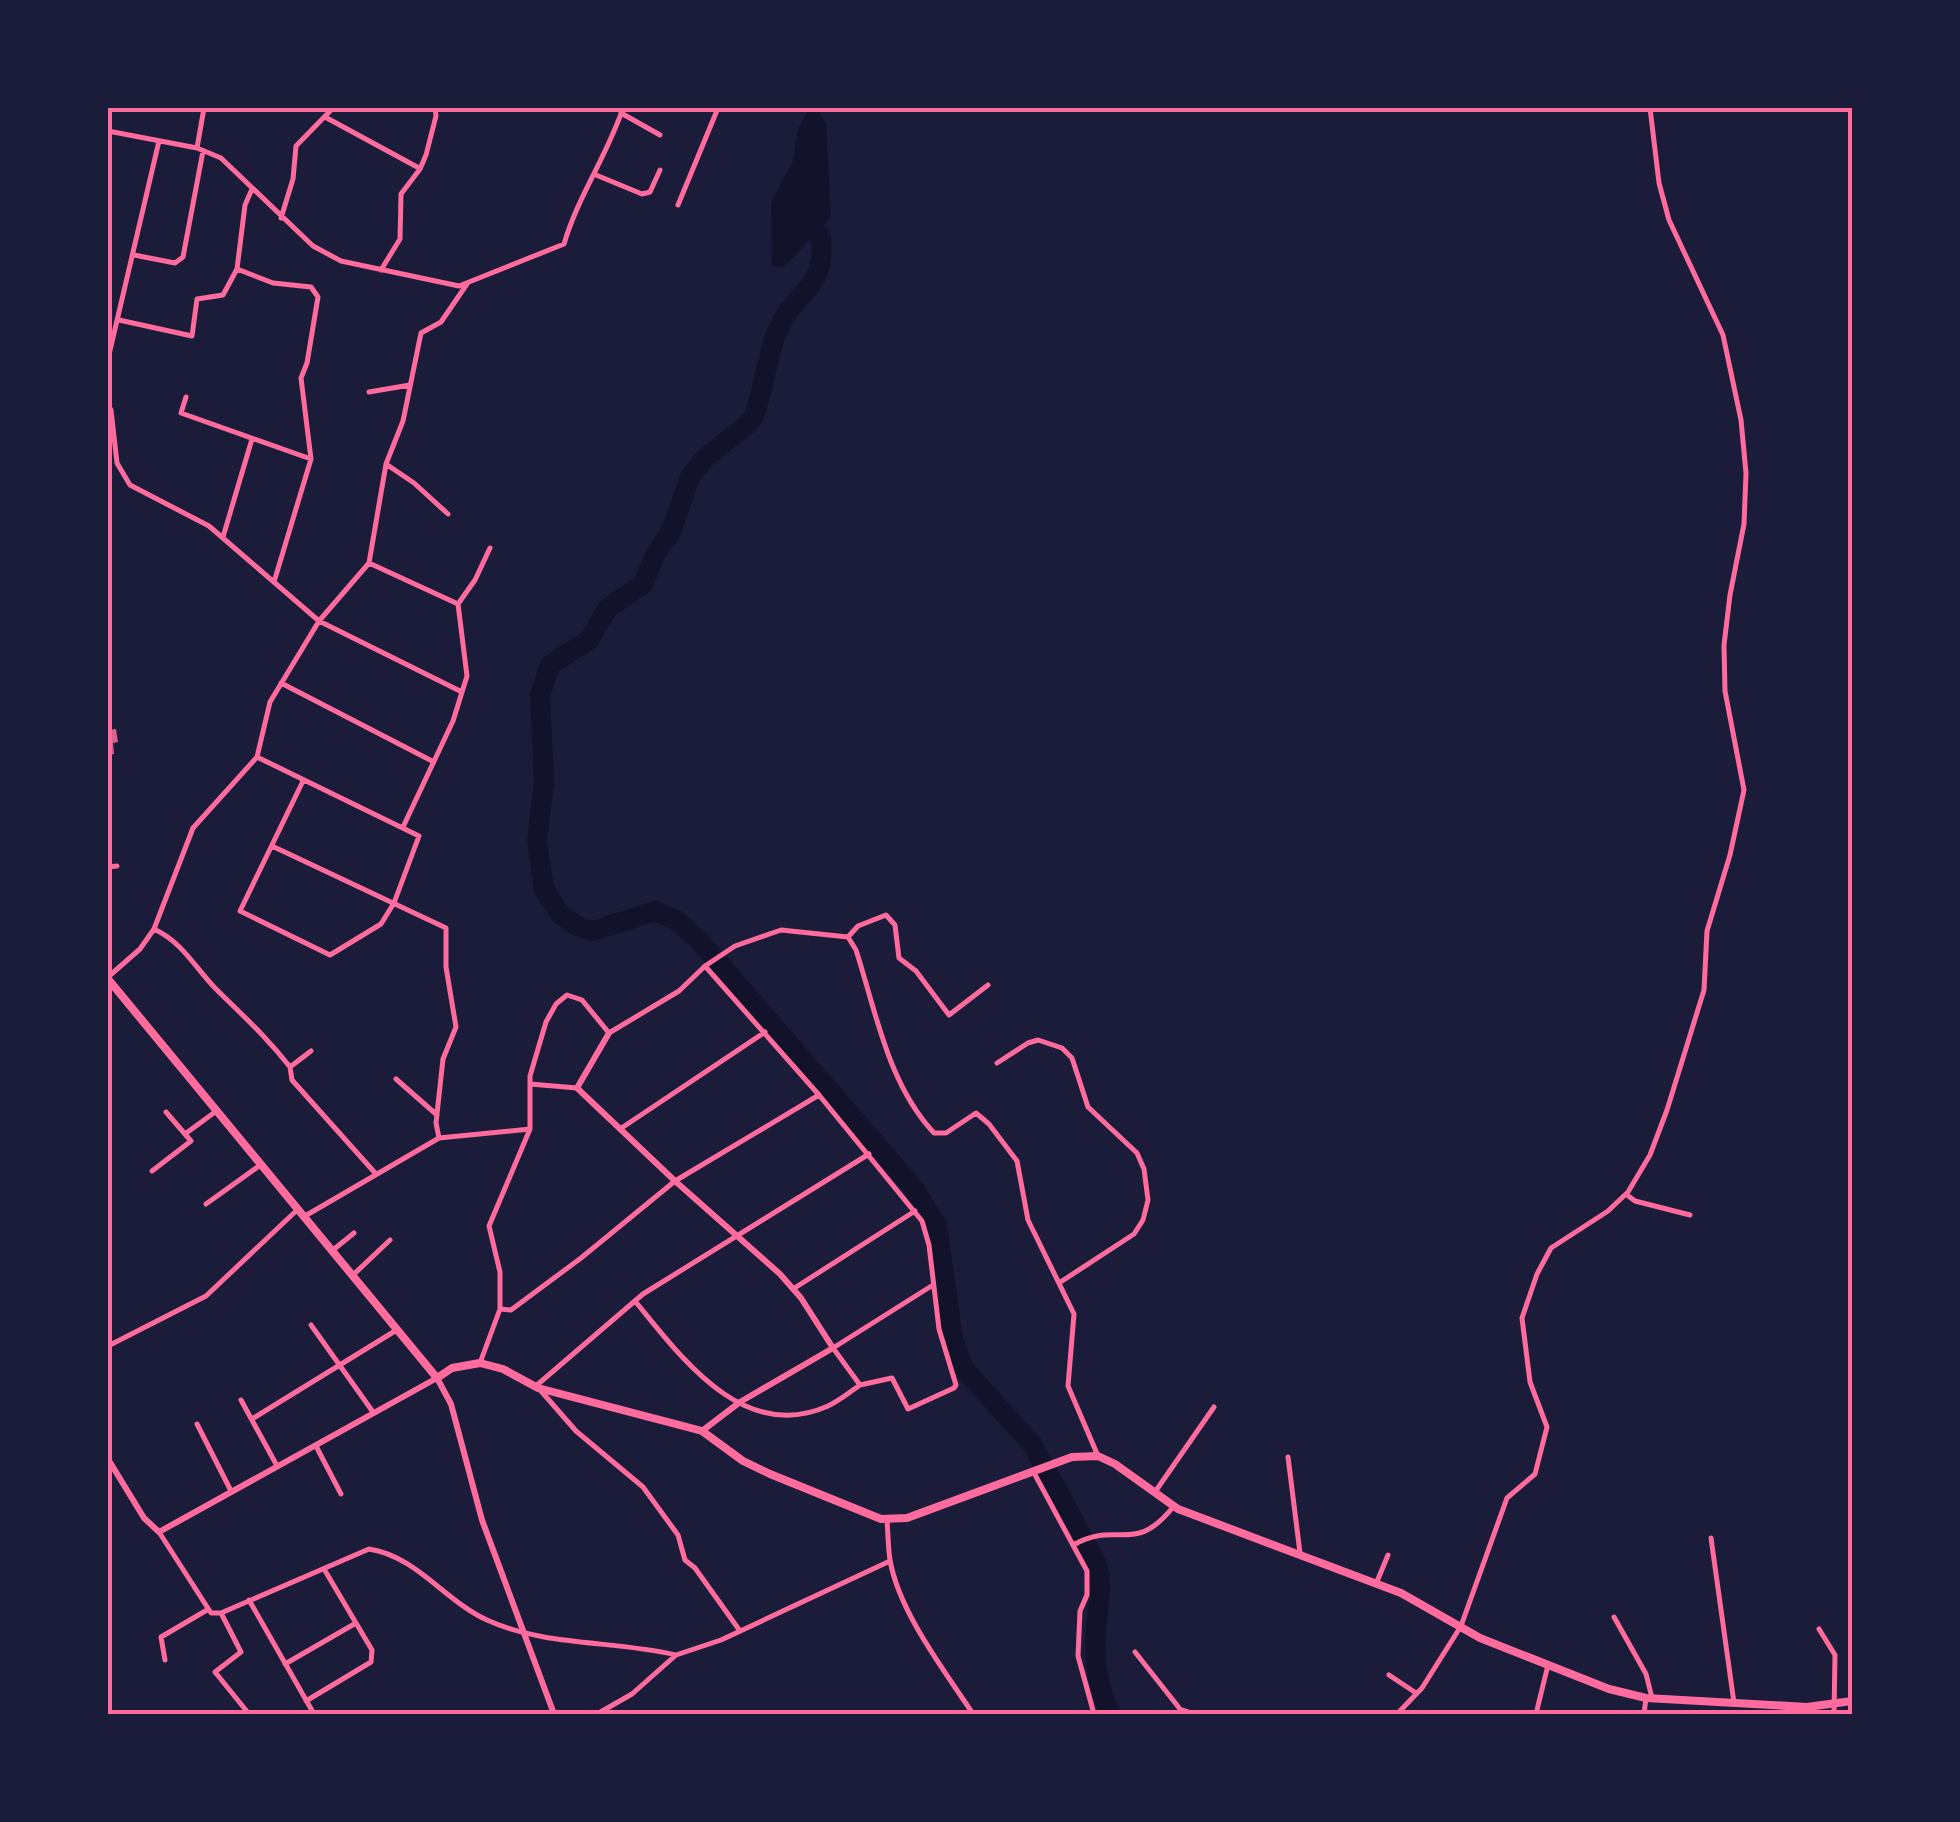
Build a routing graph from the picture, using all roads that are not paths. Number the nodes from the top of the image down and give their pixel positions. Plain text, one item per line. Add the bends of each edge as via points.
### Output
1 (204, 108) edge
2 (333, 108) edge
3 (434, 108) edge
4 (718, 108) edge
5 (1650, 108) edge
6 (622, 110) edge
7 (325, 117) junction
8 (108, 130) edge
9 (660, 134) dead end
10 (159, 140) junction
11 (200, 149) junction
12 (420, 169) junction
13 (660, 170) dead end
14 (596, 175) junction
15 (252, 190) junction
16 (678, 205) dead end
17 (281, 218) junction
18 (134, 255) junction
19 (237, 269) junction
20 (380, 270) junction
21 (468, 284) junction
22 (119, 320) junction
23 (108, 359) edge
24 (411, 385) junction
25 (369, 392) dead end
26 (186, 397) dead end
27 (108, 406) edge
28 (252, 439) junction
29 (311, 459) junction
30 (386, 464) junction
31 (448, 514) dead end
32 (223, 538) junction
33 (490, 548) dead end
34 (369, 563) junction
35 (274, 582) junction
36 (458, 604) junction
37 (319, 621) junction
38 (282, 683) junction
39 (460, 691) junction
40 (257, 757) junction
41 (432, 761) junction
42 (303, 781) junction
43 (403, 827) junction
44 (272, 846) junction
45 (117, 866) dead end
46 (108, 867) edge
47 (394, 904) junction
48 (154, 929) junction
49 (848, 937) junction
50 (704, 966) junction
51 (108, 978) edge
52 (988, 985) dead end
53 (765, 1032) junction
54 (610, 1033) junction
55 (311, 1051) dead end
56 (997, 1063) dead end
57 (290, 1067) junction
58 (396, 1079) dead end
59 (530, 1084) junction
60 (577, 1088) junction
61 (819, 1095) junction
62 (166, 1112) dead end
63 (215, 1112) junction
64 (437, 1116) junction
65 (530, 1128) junction
66 (620, 1128) junction
67 (185, 1134) junction
68 (439, 1138) junction
69 (869, 1154) junction
70 (259, 1166) junction
71 (152, 1171) dead end
72 (376, 1174) junction
73 (675, 1181) junction
74 (1626, 1194) junction
75 (206, 1204) dead end
76 (916, 1211) junction
77 (299, 1214) junction
78 (1690, 1215) dead end
79 (354, 1233) dead end
80 (740, 1236) junction
81 (390, 1240) dead end
82 (331, 1252) junction
83 (351, 1277) junction
84 (1059, 1283) junction
85 (933, 1286) junction
86 (793, 1289) junction
87 (634, 1300) junction
88 (500, 1309) junction
89 (311, 1326) dead end
90 (395, 1331) junction
91 (108, 1346) edge
92 (833, 1348) junction
93 (480, 1362) junction
94 (339, 1364) junction
95 (436, 1378) junction
96 (860, 1385) junction
97 (537, 1387) junction
98 (241, 1400) dead end
99 (740, 1402) junction
100 (1214, 1408) dead end
101 (372, 1412) junction
102 (252, 1420) junction
103 (198, 1424) dead end
104 (702, 1432) junction
105 (315, 1443) junction
106 (1098, 1456) junction
107 (1288, 1457) dead end
108 (108, 1459) edge
109 (276, 1464) junction
110 (1033, 1471) junction
111 (231, 1491) junction
112 (1155, 1492) junction
113 (341, 1494) dead end
114 (1174, 1506) junction
115 (887, 1520) junction
116 (159, 1532) junction
117 (1711, 1538) dead end
118 (1073, 1545) junction
119 (1300, 1555) junction
120 (1388, 1555) dead end
121 (890, 1561) junction
122 (324, 1568) junction
123 (1376, 1584) junction
124 (249, 1600) junction
125 (208, 1609) junction
126 (221, 1613) junction
127 (1614, 1617) dead end
128 (356, 1623) junction
129 (1461, 1626) junction
130 (1819, 1629) dead end
131 (522, 1632) junction
132 (740, 1632) junction
133 (1134, 1652) dead end
134 (676, 1655) junction
135 (165, 1660) dead end
136 (285, 1664) junction
137 (1548, 1666) junction
138 (1389, 1676) dead end
139 (1417, 1694) junction
140 (1649, 1698) junction
141 (306, 1701) junction
142 (1852, 1701) edge
143 (1734, 1703) junction
144 (1835, 1703) junction
145 (249, 1714) edge
146 (314, 1714) edge
147 (554, 1714) edge
148 (597, 1714) edge
149 (972, 1714) edge
150 (1094, 1714) edge
151 (1194, 1714) edge
152 (1397, 1714) edge
153 (1536, 1714) edge
154 (1644, 1714) edge
155 (1834, 1714) edge

1 - 11 street
2 - 7 street
3 - 12 street
4 - 16 street
5 - 74 street via 1669,220 1724,334 1742,420 1744,524 1726,629 1724,691 1744,790 1706,931 1704,990 1660,1131
6 - 9 street
6 - 14 street
7 - 12 street
7 - 17 street via 296,146
8 - 10 street
10 - 11 street
10 - 18 street
11 - 15 street via 230,165
11 - 18 street via 184,257 175,263
12 - 20 street via 401,194 400,239
13 - 14 street via 650,192 642,194
14 - 21 street via 575,207 564,244
15 - 17 street
15 - 19 street
17 - 20 street via 314,246
18 - 22 street
19 - 22 street via 224,295 197,299 192,336
19 - 29 street via 273,283 311,287 318,297 301,378
20 - 21 street
21 - 24 street via 441,322 422,333
22 - 23 street
24 - 25 street
24 - 30 street
26 - 28 street via 181,413
27 - 32 street via 117,464 130,485
28 - 29 street
28 - 32 street
29 - 35 street
30 - 31 street
30 - 34 street
32 - 35 street
33 - 36 street
34 - 36 street
34 - 37 street
35 - 37 street
36 - 39 street via 467,676
37 - 38 street
37 - 39 street
38 - 40 street via 270,702
38 - 41 street
39 - 41 street
40 - 42 street
40 - 48 street via 192,828
41 - 43 street
42 - 43 street
42 - 44 street
43 - 47 street via 420,836
44 - 47 street
44 - 47 street via 240,910 330,955 381,924
45 - 46 street
47 - 64 street via 446,928 456,1027 443,1060
48 - 51 street
48 - 57 street via 174,938
49 - 50 street via 782,930 735,946
49 - 52 street via 886,915 895,925 899,958 949,1014
49 - 84 street via 897,1078 920,1118 934,1133 946,1134 976,1113 990,1124 1017,1162 1028,1220
50 - 53 street
50 - 54 street via 680,991
51 - 63 main road
53 - 61 street
53 - 66 street
54 - 59 street via 582,1000 567,996 546,1022
54 - 60 street
55 - 57 street
56 - 84 street via 1028,1042 1062,1048 1072,1058 1088,1107 1137,1152 1144,1168 1148,1200 1134,1234
57 - 72 street via 292,1080
58 - 64 street
59 - 60 street
59 - 65 street
60 - 66 street
61 - 69 street
61 - 73 street
62 - 67 street
63 - 67 street
63 - 70 main road
64 - 68 street
65 - 68 street
65 - 88 street via 489,1226
66 - 73 street
67 - 71 street via 191,1141
68 - 72 street
69 - 76 street
69 - 80 street
70 - 75 street
70 - 77 main road
72 - 77 street
73 - 80 street
73 - 88 street via 511,1310
74 - 78 street
74 - 129 street via 1551,1248 1537,1274 1522,1318 1530,1382 1547,1427 1536,1474 1506,1498
76 - 85 street via 929,1245
76 - 86 street
77 - 82 main road
77 - 91 street via 206,1296
79 - 82 street
80 - 86 street
80 - 87 street
81 - 83 street
82 - 83 main road
83 - 90 main road
84 - 106 street via 1074,1314 1068,1386
85 - 92 street
85 - 96 street via 954,1388 908,1408 892,1378
86 - 92 street
87 - 97 street
87 - 99 street via 693,1372
88 - 93 street
89 - 94 street
90 - 94 street
90 - 95 main road
92 - 96 street
92 - 99 street
93 - 95 main road
93 - 97 main road
94 - 101 street
94 - 102 street
95 - 101 street
95 - 131 street via 451,1404
96 - 99 street via 804,1414 763,1416
97 - 104 main road
97 - 132 street via 576,1432 643,1487
98 - 102 street
99 - 104 street
100 - 112 street
101 - 105 street
102 - 109 street
103 - 111 street
104 - 115 main road via 743,1461
105 - 109 street
105 - 113 street
106 - 110 main road
106 - 112 main road
107 - 119 street
108 - 116 street
109 - 111 street
110 - 115 main road
110 - 118 street
111 - 116 street
112 - 114 main road
114 - 118 street via 1143,1534 1090,1535
114 - 119 main road
115 - 121 street
116 - 125 street
117 - 143 street
118 - 150 street via 1087,1571 1078,1656
119 - 123 main road
120 - 123 street
121 - 132 street
121 - 149 street via 929,1647
122 - 124 street
122 - 128 street
122 - 131 street via 369,1550 388,1552 486,1620
123 - 129 main road
124 - 126 street
124 - 136 street
125 - 126 street
125 - 135 street via 161,1637
126 - 145 street via 242,1652 215,1672
127 - 140 street via 1646,1674
128 - 136 street
128 - 141 street via 372,1650 371,1662
129 - 137 main road
129 - 139 street
130 - 144 street via 1835,1654
131 - 134 street
131 - 147 street
132 - 134 street
133 - 151 street via 1180,1710
134 - 148 street
136 - 141 street
137 - 140 main road
137 - 153 street
138 - 139 street
139 - 152 street
140 - 143 main road
140 - 154 street
141 - 146 street
142 - 144 main road
143 - 144 main road
144 - 155 street

